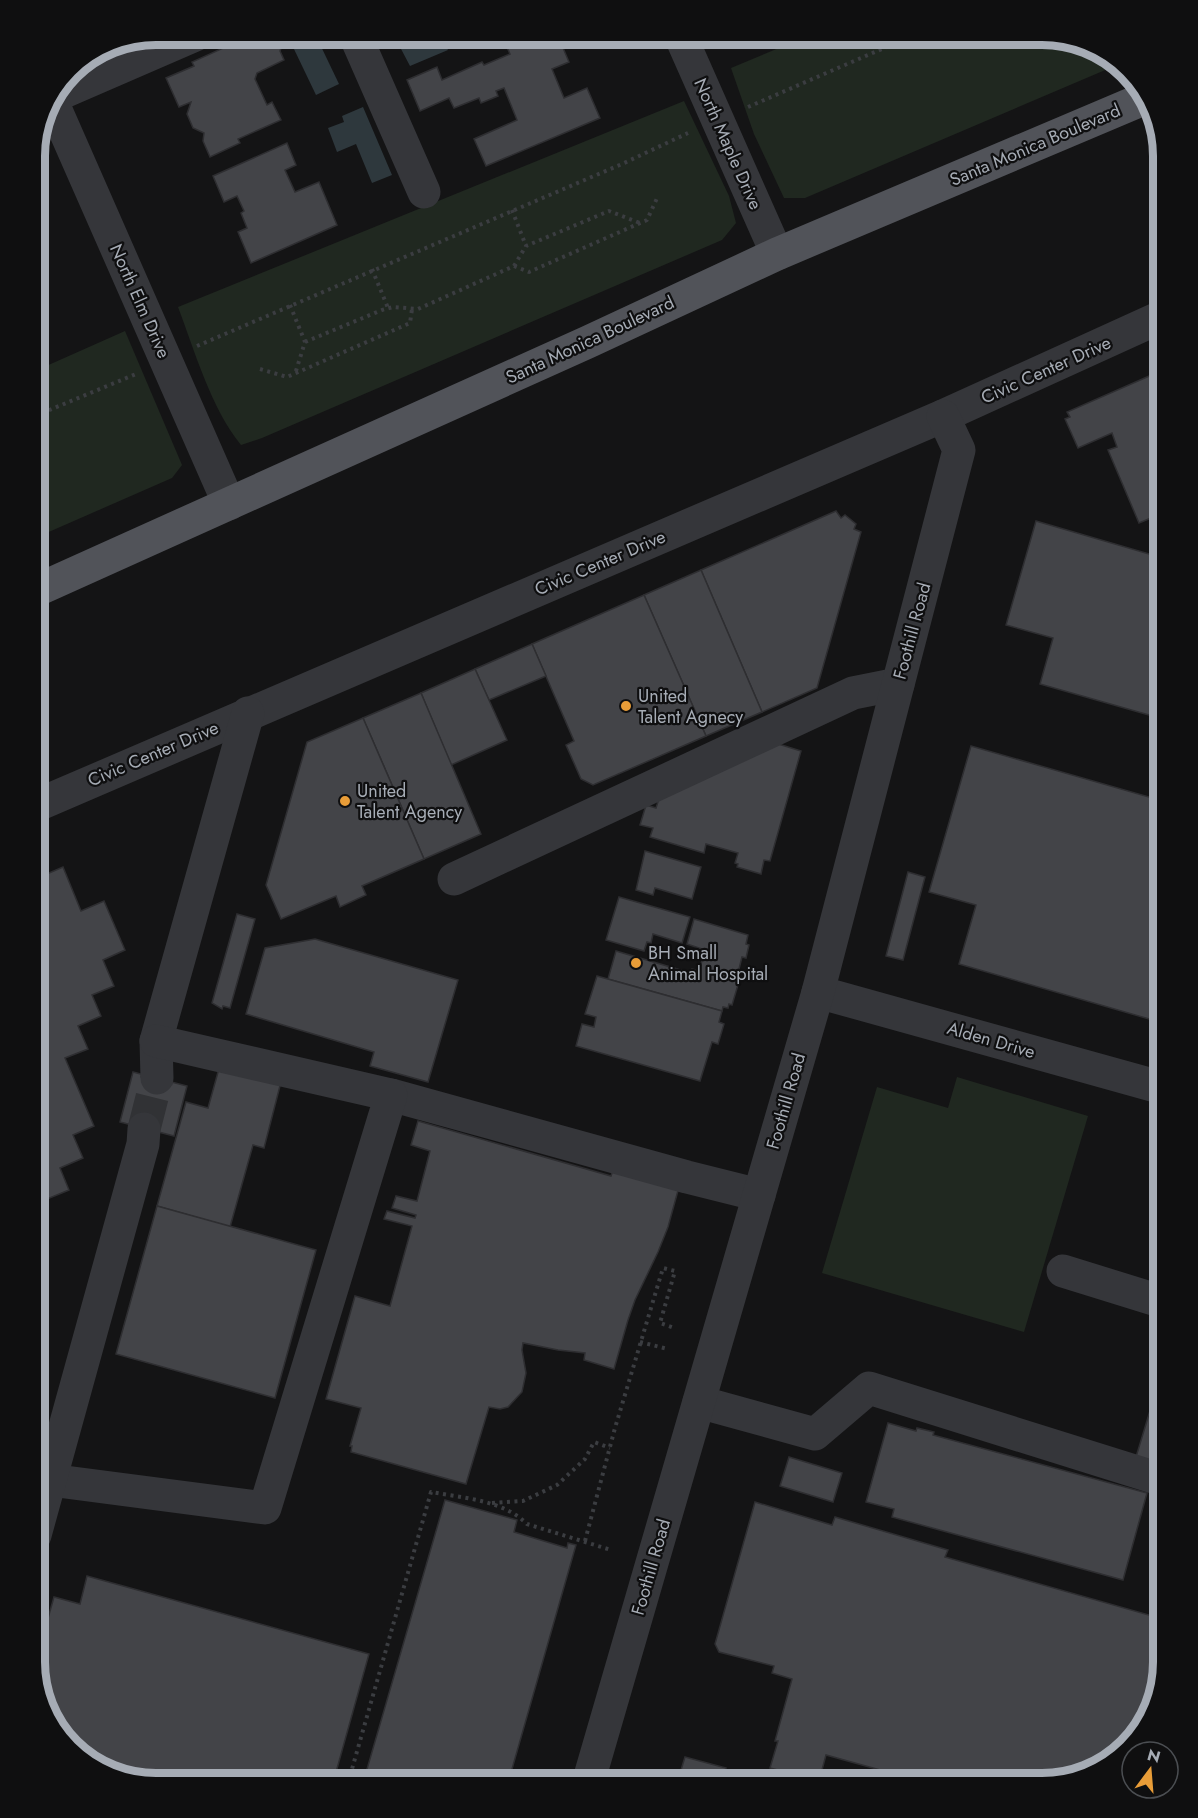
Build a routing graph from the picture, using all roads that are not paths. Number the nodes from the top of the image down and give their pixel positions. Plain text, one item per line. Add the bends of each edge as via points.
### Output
1 (170, 45) edge
2 (360, 45) edge
3 (684, 45) edge
4 (66, 91) edge
5 (1139, 101) edge
6 (56, 108) edge
7 (424, 192) dead end
8 (777, 254) junction
9 (1153, 321) edge
10 (944, 416) junction
11 (229, 504) junction
12 (45, 587) edge
13 (898, 684) junction
14 (248, 713) junction
15 (45, 802) edge
16 (454, 879) dead end
17 (818, 992) junction
18 (156, 1041) junction
19 (157, 1078) tunnel mouth
20 (1153, 1085) edge
21 (391, 1095) junction
22 (144, 1129) tunnel mouth
23 (759, 1195) junction
24 (1063, 1271) dead end
25 (1153, 1299) edge
26 (699, 1402) junction
27 (1153, 1477) edge
28 (50, 1480) junction
29 (45, 1497) edge
30 (591, 1773) edge

1 - 4 street
2 - 7 street
3 - 8 street, North Maple Drive
5 - 8 main road, Santa Monica Boulevard
6 - 11 street, North Elm Drive
8 - 11 main road, Santa Monica Boulevard
9 - 10 street, Civic Center Drive
10 - 13 street, Foothill Road via 959,450
10 - 14 street, Civic Center Drive
11 - 12 main road, Santa Monica Boulevard
13 - 16 street via 853,693
13 - 17 street, Foothill Road
14 - 15 street, Civic Center Drive
14 - 18 street
17 - 20 street, Alden Drive
17 - 23 street, Foothill Road
18 - 19 street
18 - 21 street
21 - 23 street
21 - 28 street via 265,1508
22 - 28 street
23 - 26 street, Foothill Road
24 - 25 street
26 - 27 street via 814,1434 869,1388
26 - 30 street, Foothill Road
28 - 29 street

